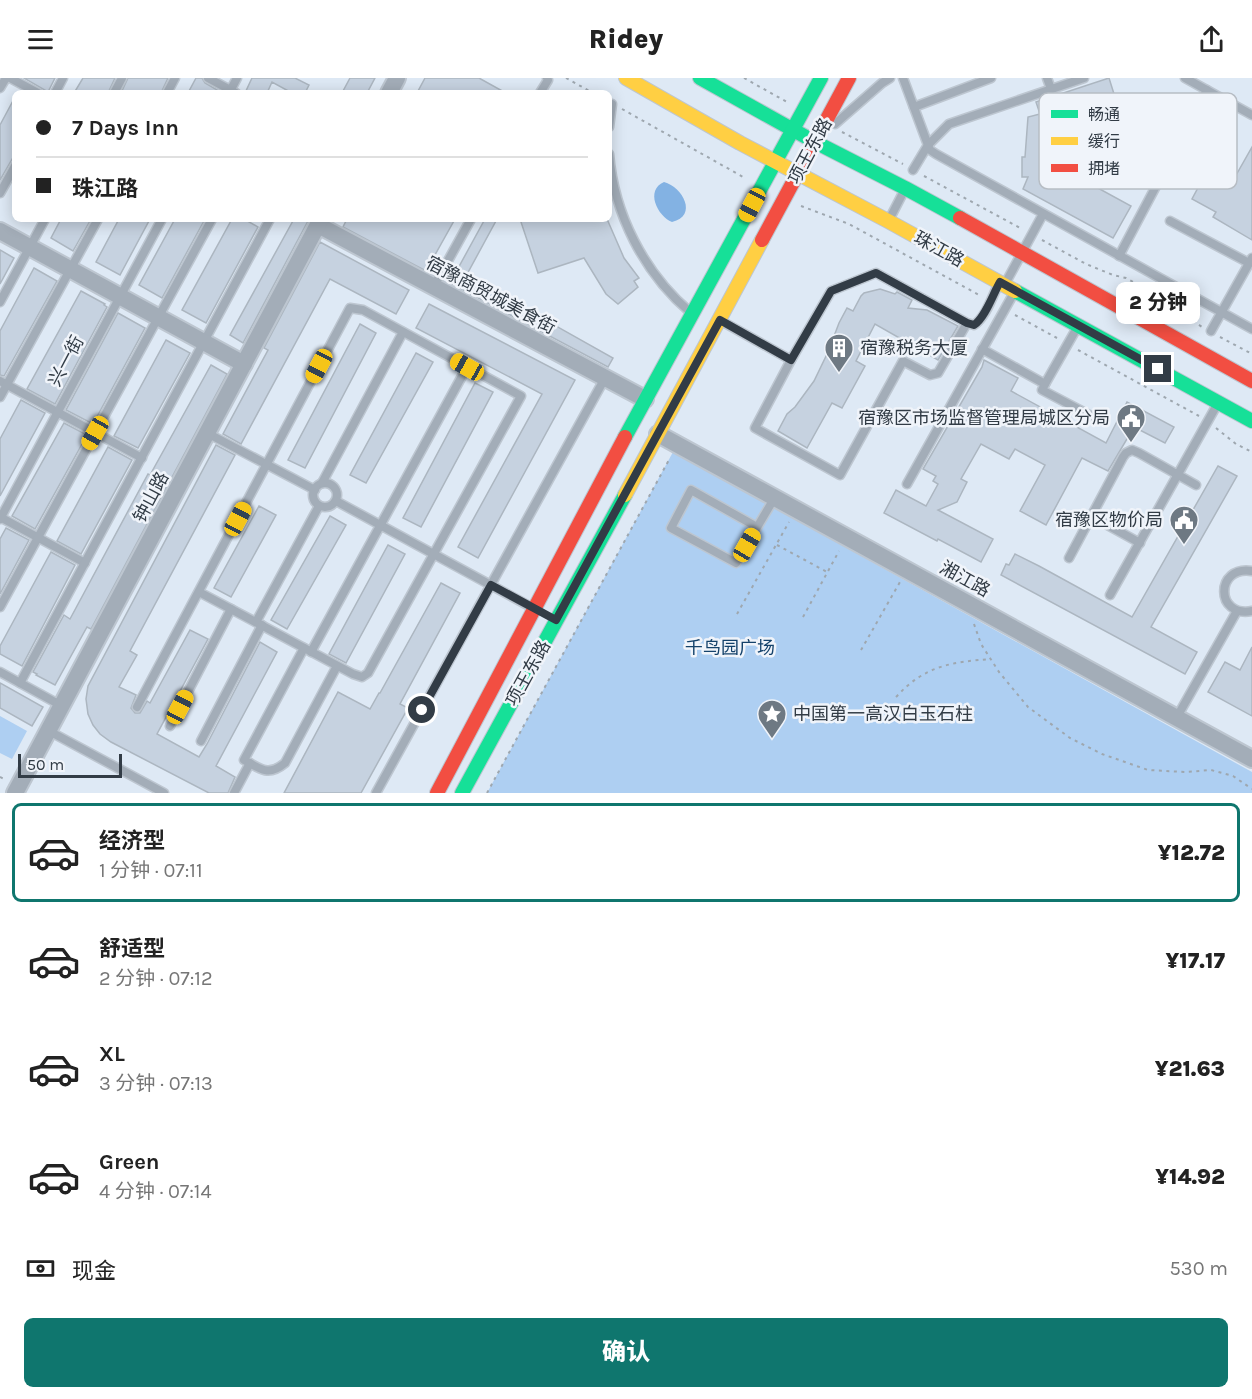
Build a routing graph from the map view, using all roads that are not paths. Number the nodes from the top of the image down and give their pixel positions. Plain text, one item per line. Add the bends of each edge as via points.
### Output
1 (8, 78) edge
2 (208, 78) edge
3 (626, 78) edge
4 (700, 78) edge
5 (821, 78) edge
6 (849, 78) edge
7 (903, 78) edge
8 (992, 78) edge
9 (1047, 78) edge
10 (1084, 78) edge
11 (1185, 78) edge
12 (885, 80) edge
13 (1066, 81) edge
14 (0, 88) edge
15 (1051, 89) junction
16 (32, 90) edge
17 (229, 90) edge
18 (1207, 90) junction
19 (1039, 93) edge
20 (1039, 93) edge
21 (1205, 93) edge
22 (1212, 93) edge
23 (914, 107) junction
24 (1237, 107) edge
25 (1252, 115) edge
26 (788, 126) junction
27 (815, 142) junction
28 (928, 145) junction
29 (771, 159) junction
30 (612, 168) edge
31 (913, 170) road end
32 (12, 171) edge
33 (799, 174) junction
34 (905, 188) junction
35 (1155, 189) edge
36 (0, 193) edge
37 (1043, 214) junction
38 (1170, 220) dead end
39 (888, 221) junction
40 (43, 222) edge
41 (96, 222) edge
42 (160, 222) edge
43 (210, 222) edge
44 (267, 222) edge
45 (320, 222) edge
46 (469, 222) edge
47 (0, 231) edge
48 (30, 247) junction
49 (1022, 253) junction
50 (1119, 256) junction
51 (1251, 260) edge
52 (70, 269) junction
53 (434, 286) junction
54 (1006, 286) junction
55 (120, 296) junction
56 (0, 302) edge
57 (1222, 312) junction
58 (693, 314) junction
59 (158, 317) junction
60 (720, 320) junction
61 (967, 323) junction
62 (1078, 325) junction
63 (1252, 329) edge
64 (1211, 331) road end
65 (403, 332) junction
66 (204, 342) junction
67 (982, 349) junction
68 (791, 360) junction
69 (244, 364) junction
70 (467, 367) junction
71 (605, 378) junction
72 (1252, 381) edge
73 (3, 383) edge
74 (1046, 384) junction
75 (0, 397) edge
76 (645, 399) junction
77 (1218, 402) junction
78 (57, 412) junction
79 (1099, 420) dead end
80 (1252, 421) edge
81 (95, 433) junction
82 (207, 433) junction
83 (658, 434) junction
84 (142, 458) junction
85 (267, 464) junction
86 (1178, 475) junction
87 (322, 483) junction
88 (907, 484) dead end
89 (1196, 485) dead end
90 (315, 490) junction
91 (775, 497) junction
92 (336, 501) junction
93 (319, 506) junction
94 (1091, 516) junction
95 (0, 518) edge
96 (381, 525) junction
97 (757, 527) junction
98 (38, 537) junction
99 (1140, 543) junction
100 (434, 554) junction
101 (1069, 558) dead end
102 (86, 563) junction
103 (1252, 571) edge
104 (491, 585) junction
105 (199, 592) junction
106 (1110, 595) dead end
107 (0, 607) edge
108 (231, 609) junction
109 (536, 609) junction
110 (1237, 611) junction
111 (1252, 611) edge
112 (556, 620) junction
113 (259, 624) junction
114 (307, 650) junction
115 (337, 666) junction
116 (0, 672) edge
117 (20, 683) junction
118 (62, 706) junction
119 (137, 707) dead end
120 (1177, 717) junction
121 (170, 726) dead end
122 (48, 731) junction
123 (201, 741) dead end
124 (1252, 759) edge
125 (250, 764) junction
126 (15, 793) edge
127 (164, 793) edge
128 (234, 793) edge
129 (376, 793) edge
130 (437, 793) edge
131 (462, 793) edge

1 - 14 lane
1 - 16 lane
2 - 17 lane
3 - 29 main road, 珠江路
4 - 26 main road, 珠江路
5 - 26 main road, 项王东路
6 - 27 main road, 项王东路
7 - 23 lane
8 - 23 lane
9 - 15 lane
10 - 13 lane
11 - 18 lane
12 - 27 lane
13 - 15 lane
15 - 19 lane
18 - 21 lane
18 - 22 lane
20 - 28 lane via 949,124
23 - 28 lane
24 - 25 lane
26 - 27 main road, 珠江路
26 - 29 main road, 项王东路
26 - 29 lane
27 - 33 main road, 项王东路
27 - 34 main road, 珠江路
28 - 31 lane
28 - 37 lane via 936,154
29 - 33 main road, 珠江路
29 - 58 main road, 项王东路 via 762,187
30 - 58 lane via 631,236 660,282
32 - 36 lane
33 - 39 main road, 珠江路
33 - 60 main road, 项王东路
34 - 39 lane
34 - 49 main road, 珠江路
35 - 50 lane
37 - 49 lane
37 - 50 lane
38 - 51 lane
39 - 54 main road, 珠江路
40 - 48 lane
41 - 52 lane
42 - 55 lane, 兴一街
43 - 59 lane
44 - 66 lane
45 - 53 street, 宿豫商贸城美食街
45 - 69 street, 钟山路
46 - 53 lane
47 - 48 street
48 - 52 street
48 - 56 lane
49 - 54 lane
49 - 72 main road, 珠江路
50 - 57 lane
51 - 57 lane
52 - 55 street
52 - 73 lane
53 - 71 street, 宿豫商贸城美食街
54 - 61 lane via 990,302 979,322
54 - 62 main road, 珠江路
54 - 67 lane via 1005,310
55 - 59 street
55 - 78 lane, 兴一街
57 - 63 lane
57 - 64 lane
58 - 76 main road, 项王东路
59 - 66 street
59 - 81 lane
60 - 68 lane
60 - 83 main road, 项王东路
61 - 68 lane via 876,273 831,291
61 - 68 lane via 938,373 930,375 903,361 840,475 755,428
62 - 74 lane
62 - 77 main road, 珠江路
65 - 70 lane
65 - 85 lane via 363,310 350,308
65 - 87 lane
66 - 69 street
66 - 84 lane
67 - 74 lane
67 - 88 lane
69 - 82 street, 钟山路
70 - 96 lane
70 - 100 lane via 521,396
71 - 76 street, 宿豫商贸城美食街
71 - 104 lane
73 - 75 lane
73 - 78 lane
74 - 79 lane via 1042,390
76 - 109 main road, 项王东路
77 - 80 main road, 珠江路
77 - 86 lane
78 - 81 lane
78 - 95 lane, 兴一街
81 - 84 lane
81 - 98 lane
82 - 85 lane
82 - 118 street, 钟山路
83 - 91 street, 湘江路
83 - 112 main road, 项王东路
84 - 102 lane
85 - 90 lane
85 - 105 lane
86 - 89 lane
86 - 94 lane via 1132,450 1123,457
86 - 99 lane
87 - 90 lane
87 - 92 lane via 336,489
90 - 93 lane via 313,496
91 - 97 lane
91 - 120 street, 湘江路
92 - 93 lane via 327,508
92 - 96 lane
93 - 113 lane
94 - 99 lane
94 - 101 lane
95 - 98 lane
96 - 100 lane
96 - 114 lane
97 - 97 lane via 736,563 671,528 692,490
98 - 102 lane
98 - 107 lane
99 - 106 lane
100 - 104 lane
100 - 115 lane via 368,673 362,677
102 - 117 lane
103 - 110 lane via 1238,572 1227,581 1224,595
104 - 109 lane
104 - 129 lane
105 - 108 lane
105 - 119 lane
108 - 113 lane
108 - 121 lane
109 - 112 lane
109 - 130 main road, 项王东路
110 - 111 lane
110 - 120 lane
112 - 131 main road, 项王东路
113 - 114 lane
113 - 123 lane
114 - 115 lane
114 - 125 lane via 244,760
115 - 125 lane via 285,763 271,771
116 - 117 lane
117 - 118 lane
118 - 122 street, 钟山路
120 - 124 street, 湘江路
122 - 126 street, 钟山路
122 - 127 lane
125 - 128 lane

